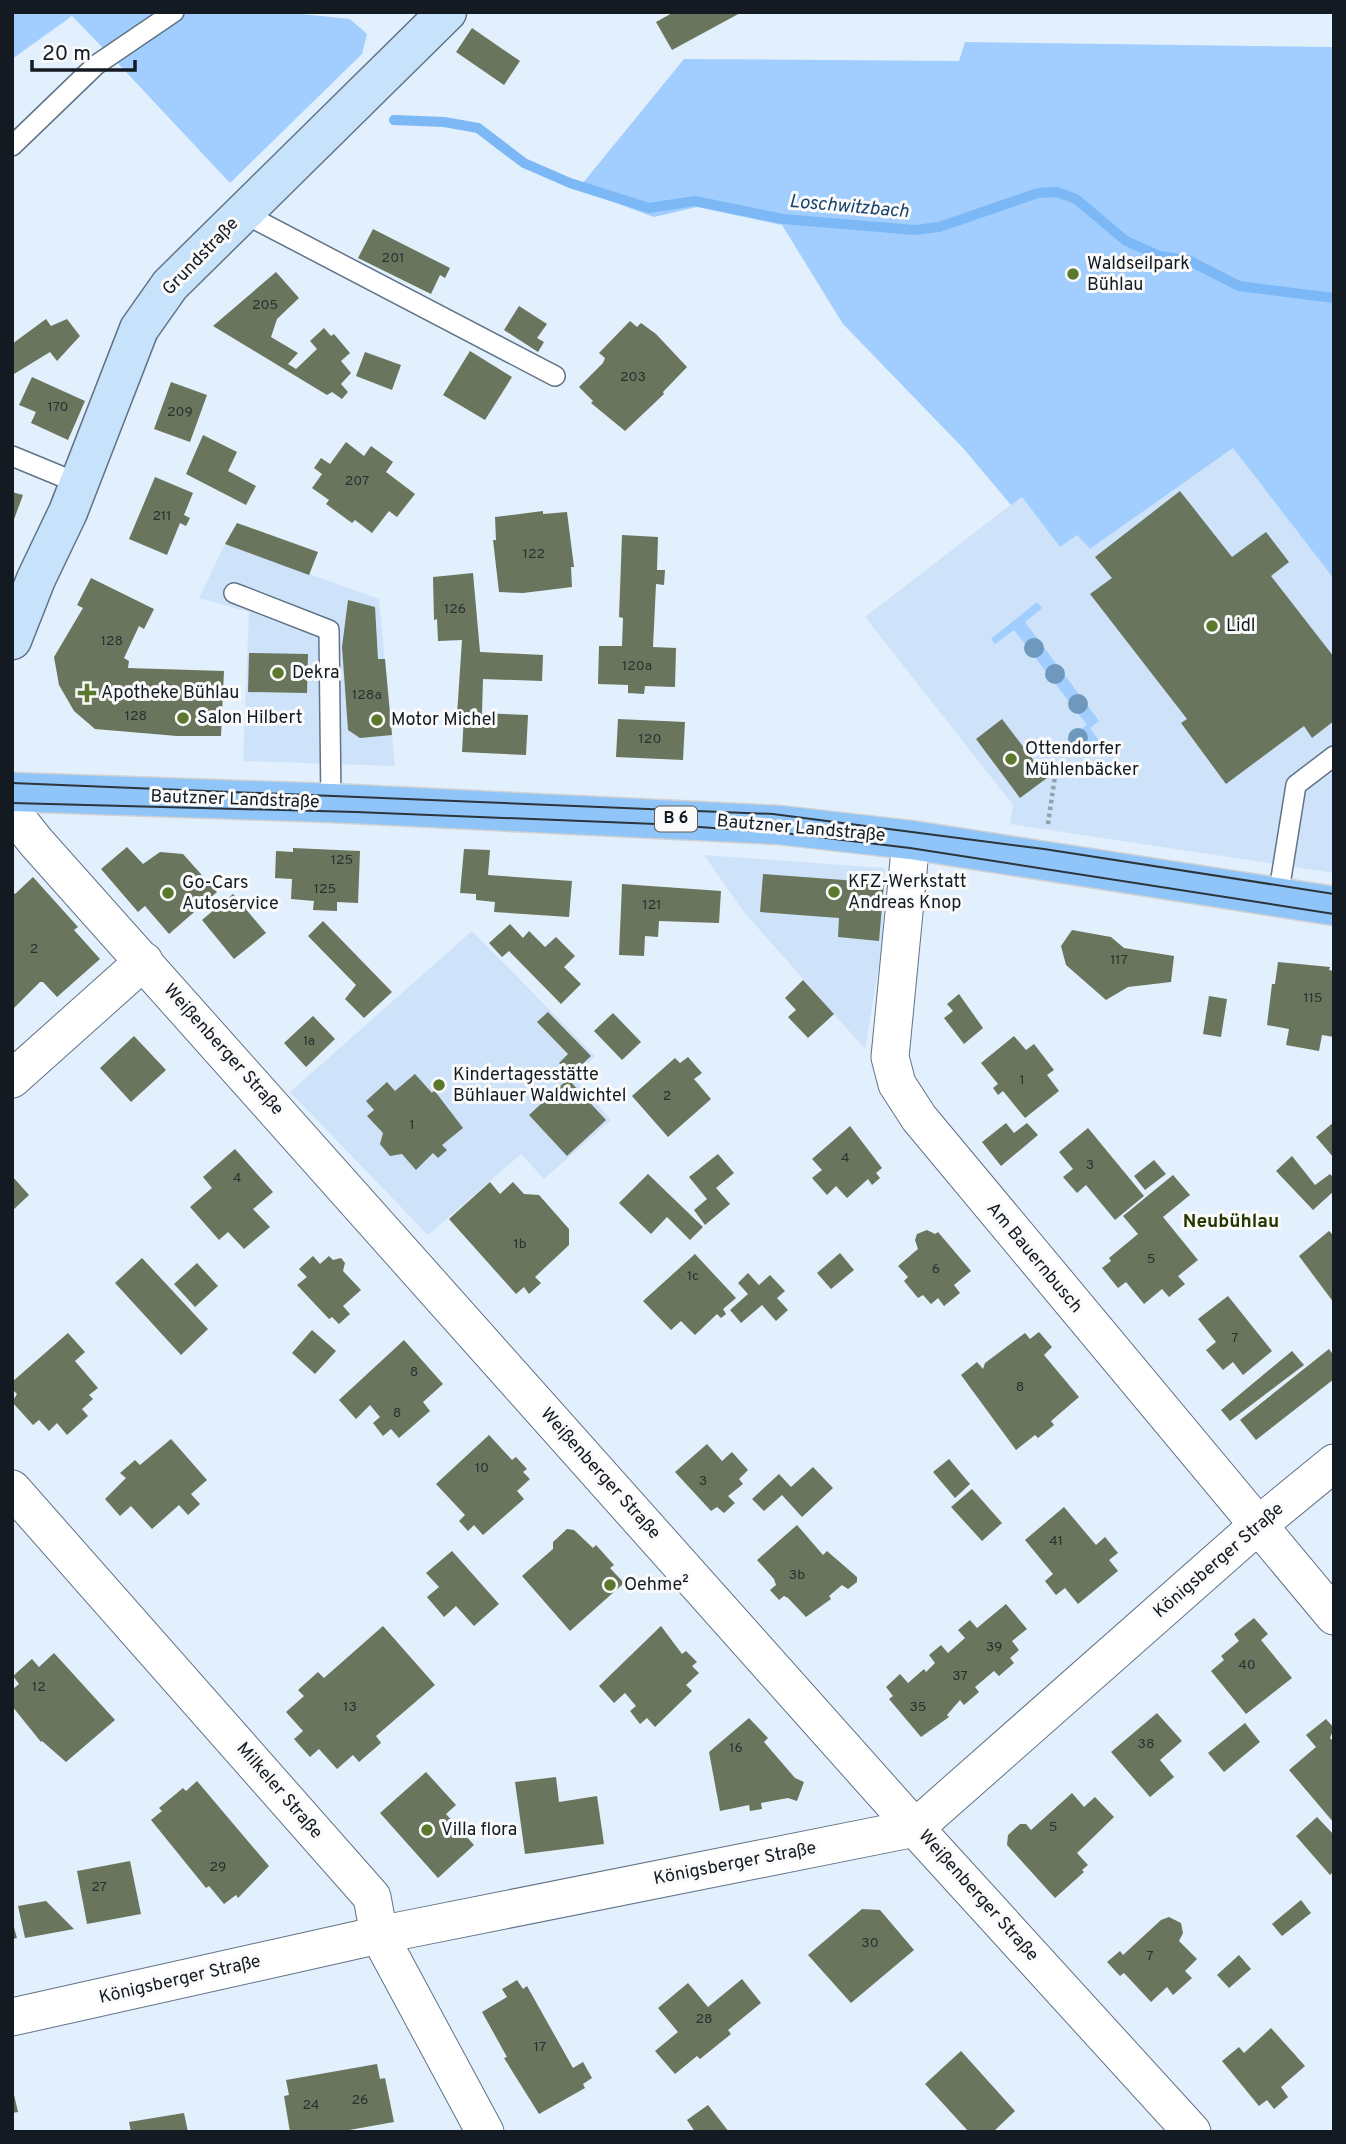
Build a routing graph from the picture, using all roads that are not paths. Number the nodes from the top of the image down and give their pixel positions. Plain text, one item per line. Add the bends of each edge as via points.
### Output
1 (174, 12) edge
2 (444, 13) edge
3 (12, 146) edge
4 (243, 213) junction
5 (555, 376) dead end
6 (12, 456) edge
7 (80, 484) junction
8 (234, 593) dead end
9 (12, 640) edge
10 (1334, 756) edge
11 (12, 792) edge
12 (331, 803) junction
13 (12, 811) edge
14 (911, 840) junction
15 (1278, 897) junction
16 (1334, 906) edge
17 (144, 961) junction
18 (12, 1079) edge
19 (1334, 1463) edge
20 (12, 1489) edge
21 (1256, 1527) junction
22 (1334, 1616) edge
23 (915, 1828) junction
24 (379, 1936) junction
25 (12, 2017) edge
26 (485, 2132) edge
27 (1192, 2132) edge

1 - 3 lane via 96,65
2 - 4 main road, Grundstraße
4 - 5 lane
4 - 7 main road, Grundstraße via 170,285 139,329
6 - 7 lane
7 - 9 main road, Grundstraße
8 - 12 lane via 329,630
10 - 15 lane via 1296,785
11 - 12 main road, Bautzner Landstraße / B 6
12 - 14 main road, Bautzner Landstraße / B 6 via 765,824
13 - 17 street, Weißenberger Straße
14 - 15 main road, Bautzner Landstraße / B 6
14 - 21 street, Am Bauernbusch via 890,1058 897,1084 928,1129
15 - 16 main road, Bautzner Landstraße / B 6
17 - 18 street
17 - 23 street, Weißenberger Straße
19 - 21 street, Königsberger Straße
20 - 24 street, Milkeler Straße via 372,1897
21 - 22 street, Am Bauernbusch
21 - 23 street, Königsberger Straße
23 - 24 street, Königsberger Straße
23 - 27 street, Weißenberger Straße
24 - 25 street, Königsberger Straße
24 - 26 street, Milkeler Straße

